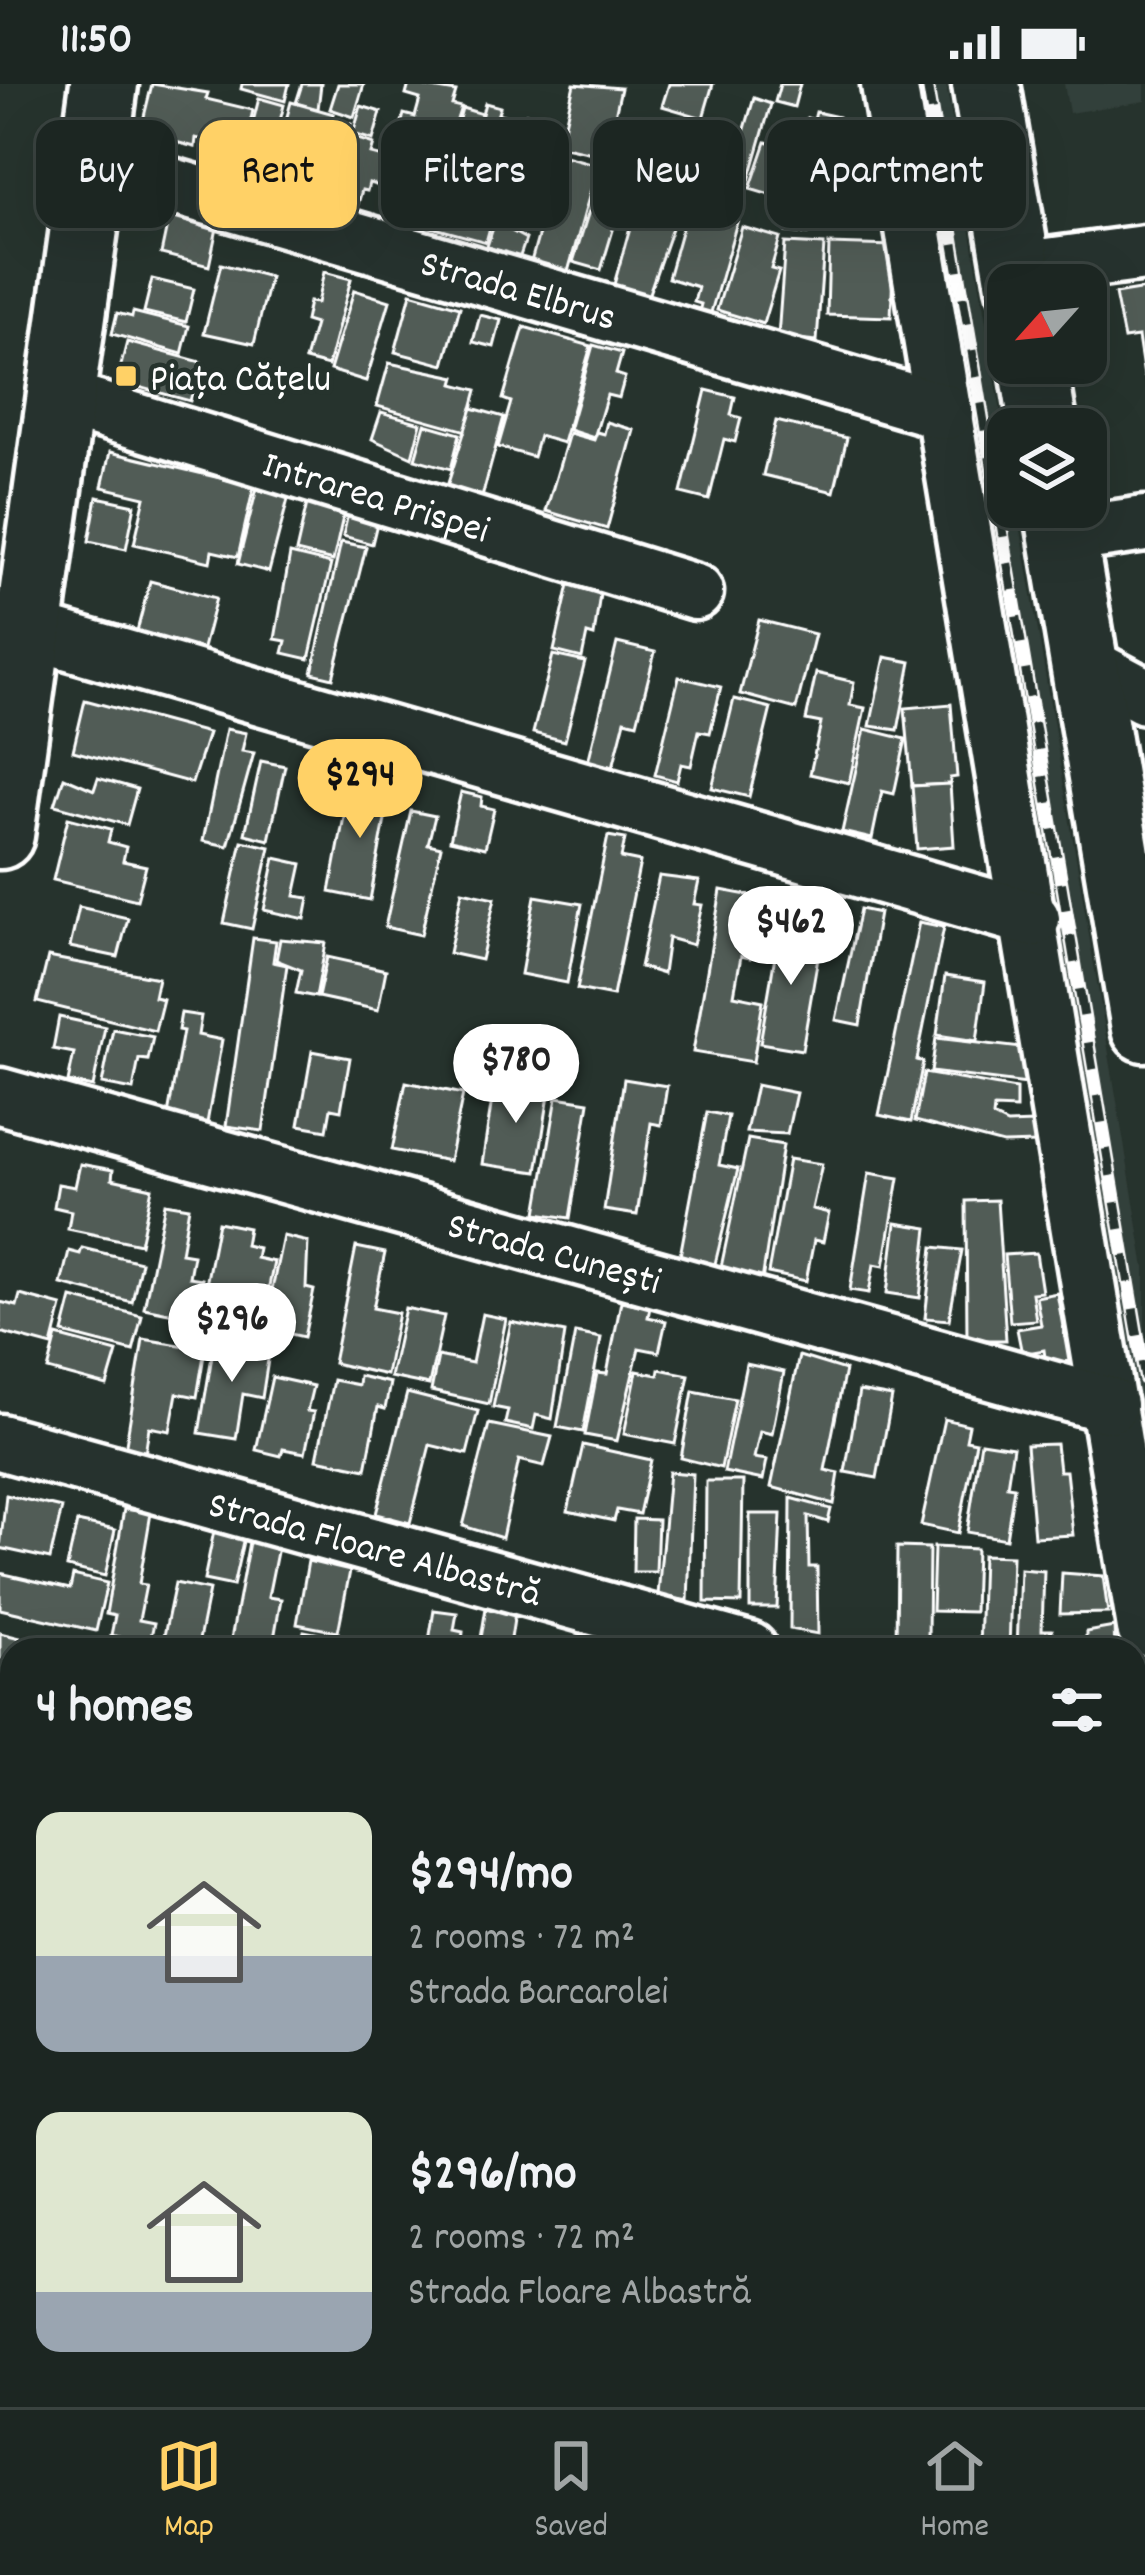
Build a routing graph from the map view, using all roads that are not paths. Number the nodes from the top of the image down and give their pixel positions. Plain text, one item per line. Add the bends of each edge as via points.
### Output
1 (104, 84) edge
2 (889, 84) edge
3 (986, 84) edge
4 (99, 120) edge
5 (175, 187) edge
6 (84, 228) edge
7 (1145, 253) edge
8 (1017, 264) edge
9 (1090, 264) edge
10 (61, 398) junction
11 (945, 412) junction
12 (1107, 523) edge
13 (1145, 524) edge
14 (1061, 528) edge
15 (20, 545) edge
16 (695, 592) dead end
17 (28, 630) junction
18 (1085, 664) junction
19 (1145, 696) edge
20 (1, 819) edge
21 (1132, 855) edge
22 (1032, 919) junction
23 (1145, 1028) edge
24 (0, 1096) edge
25 (1108, 1405) junction
26 (0, 1442) edge
27 (1145, 1628) edge
28 (706, 1638) edge

1 - 4 main road
2 - 11 street
3 - 8 main road
5 - 11 street, Strada Elbrus
6 - 10 main road
7 - 9 street
10 - 15 main road
10 - 16 street, Intrarea Prispei
11 - 22 street
12 - 13 street
14 - 18 main road
15 - 17 main road
17 - 20 main road
17 - 22 street
18 - 19 street
18 - 21 main road
21 - 23 main road
22 - 25 street
24 - 25 street, Strada Cunești
25 - 27 street
26 - 28 street, Strada Floare Albastră

